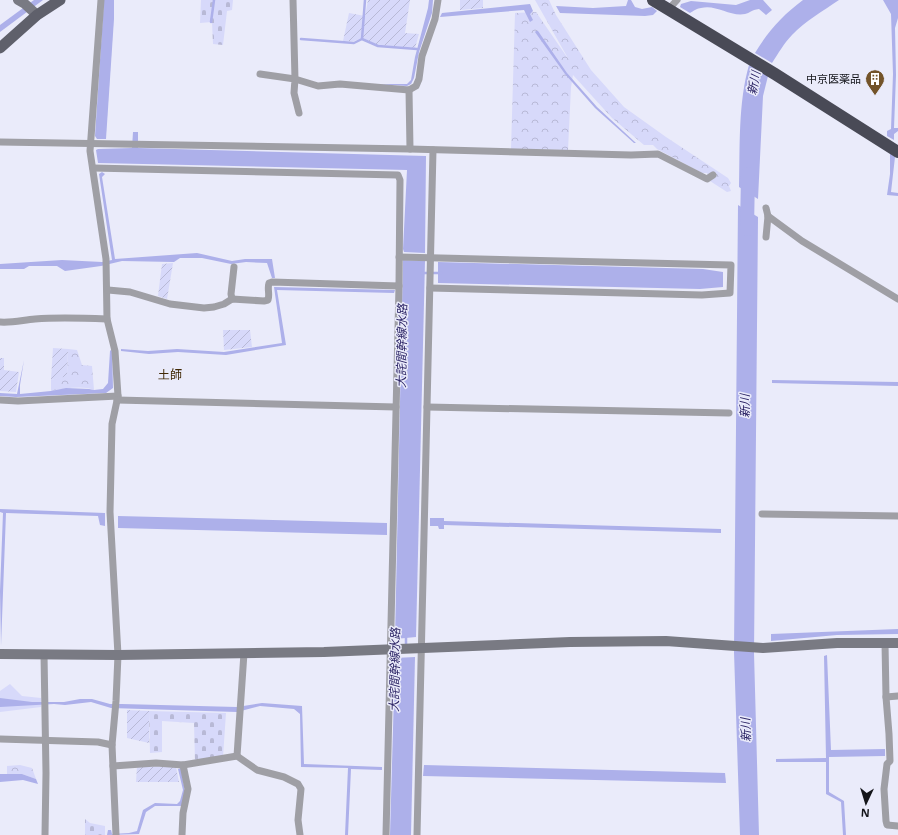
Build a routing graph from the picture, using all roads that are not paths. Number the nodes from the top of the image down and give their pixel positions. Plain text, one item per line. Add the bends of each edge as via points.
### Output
1 (60, 0) edge
2 (101, 0) edge
3 (293, 0) edge
4 (438, 0) edge
5 (653, 0) edge
6 (677, 0) edge
7 (28, 7) edge
8 (668, 10) junction
9 (0, 48) edge
10 (260, 74) dead end
11 (295, 79) junction
12 (409, 90) junction
13 (300, 113) dead end
14 (0, 142) edge
15 (90, 143) junction
16 (410, 149) junction
17 (433, 150) junction
18 (898, 152) edge
19 (93, 168) junction
20 (713, 175) dead end
21 (766, 208) dead end
22 (768, 216) junction
23 (766, 238) dead end
24 (400, 257) junction
25 (430, 258) junction
26 (234, 266) dead end
27 (399, 286) junction
28 (430, 288) junction
29 (108, 290) junction
30 (232, 299) junction
31 (898, 299) edge
32 (107, 319) junction
33 (0, 322) edge
34 (118, 398) junction
35 (0, 400) edge
36 (396, 407) junction
37 (427, 407) junction
38 (729, 413) dead end
39 (762, 514) dead end
40 (898, 516) edge
41 (885, 643) junction
42 (898, 643) edge
43 (421, 647) junction
44 (400, 648) junction
45 (244, 653) junction
46 (0, 654) edge
47 (44, 654) junction
48 (118, 655) junction
49 (898, 696) edge
50 (886, 697) junction
51 (0, 739) edge
52 (45, 740) junction
53 (112, 745) junction
54 (237, 756) junction
55 (890, 761) junction
56 (898, 763) edge
57 (183, 765) junction
58 (113, 766) junction
59 (898, 826) edge
60 (116, 834) edge
61 (45, 835) edge
62 (182, 835) edge
63 (300, 835) edge
64 (386, 835) edge
65 (417, 835) edge

1 - 7 main road
2 - 15 street
3 - 11 street
4 - 12 street via 435,19 422,56 419,79 416,86
5 - 8 highway
6 - 8 street
7 - 9 main road
8 - 18 highway
10 - 11 street
11 - 12 street via 318,86 340,84
11 - 13 street via 294,93
12 - 16 street
14 - 15 street
15 - 16 street
15 - 19 street
16 - 17 street
17 - 20 street via 658,154 707,179
17 - 25 street
19 - 24 street via 398,175
19 - 29 street via 107,262
21 - 22 street
22 - 23 street
22 - 31 street via 802,241
24 - 25 street
24 - 27 street
25 - 28 street
25 - 28 street via 731,265 730,293 702,295
26 - 30 street
27 - 30 street via 272,282 268,286 268,300 264,302
27 - 36 street
28 - 37 street
29 - 30 street via 130,292 170,304 204,308 224,304
29 - 32 street
32 - 33 street via 50,318
32 - 34 street via 115,351
34 - 35 street
34 - 36 street
34 - 48 street via 112,424 110,512
36 - 44 street
37 - 38 street
37 - 43 street
39 - 40 street
41 - 42 street
41 - 43 street via 763,648 666,641
41 - 50 street
43 - 44 street
43 - 65 street
44 - 45 street
44 - 64 street
45 - 48 street
45 - 54 street
46 - 47 street
47 - 48 street
47 - 52 street
48 - 53 street
49 - 50 street
50 - 55 street
51 - 52 street
52 - 53 street
52 - 61 street
53 - 58 street
54 - 57 street
54 - 63 street via 257,770 284,777 298,784 301,789 298,820
55 - 56 street
55 - 59 street via 887,764 884,789 886,821 887,825
57 - 58 street
57 - 62 street via 188,789
58 - 60 street

